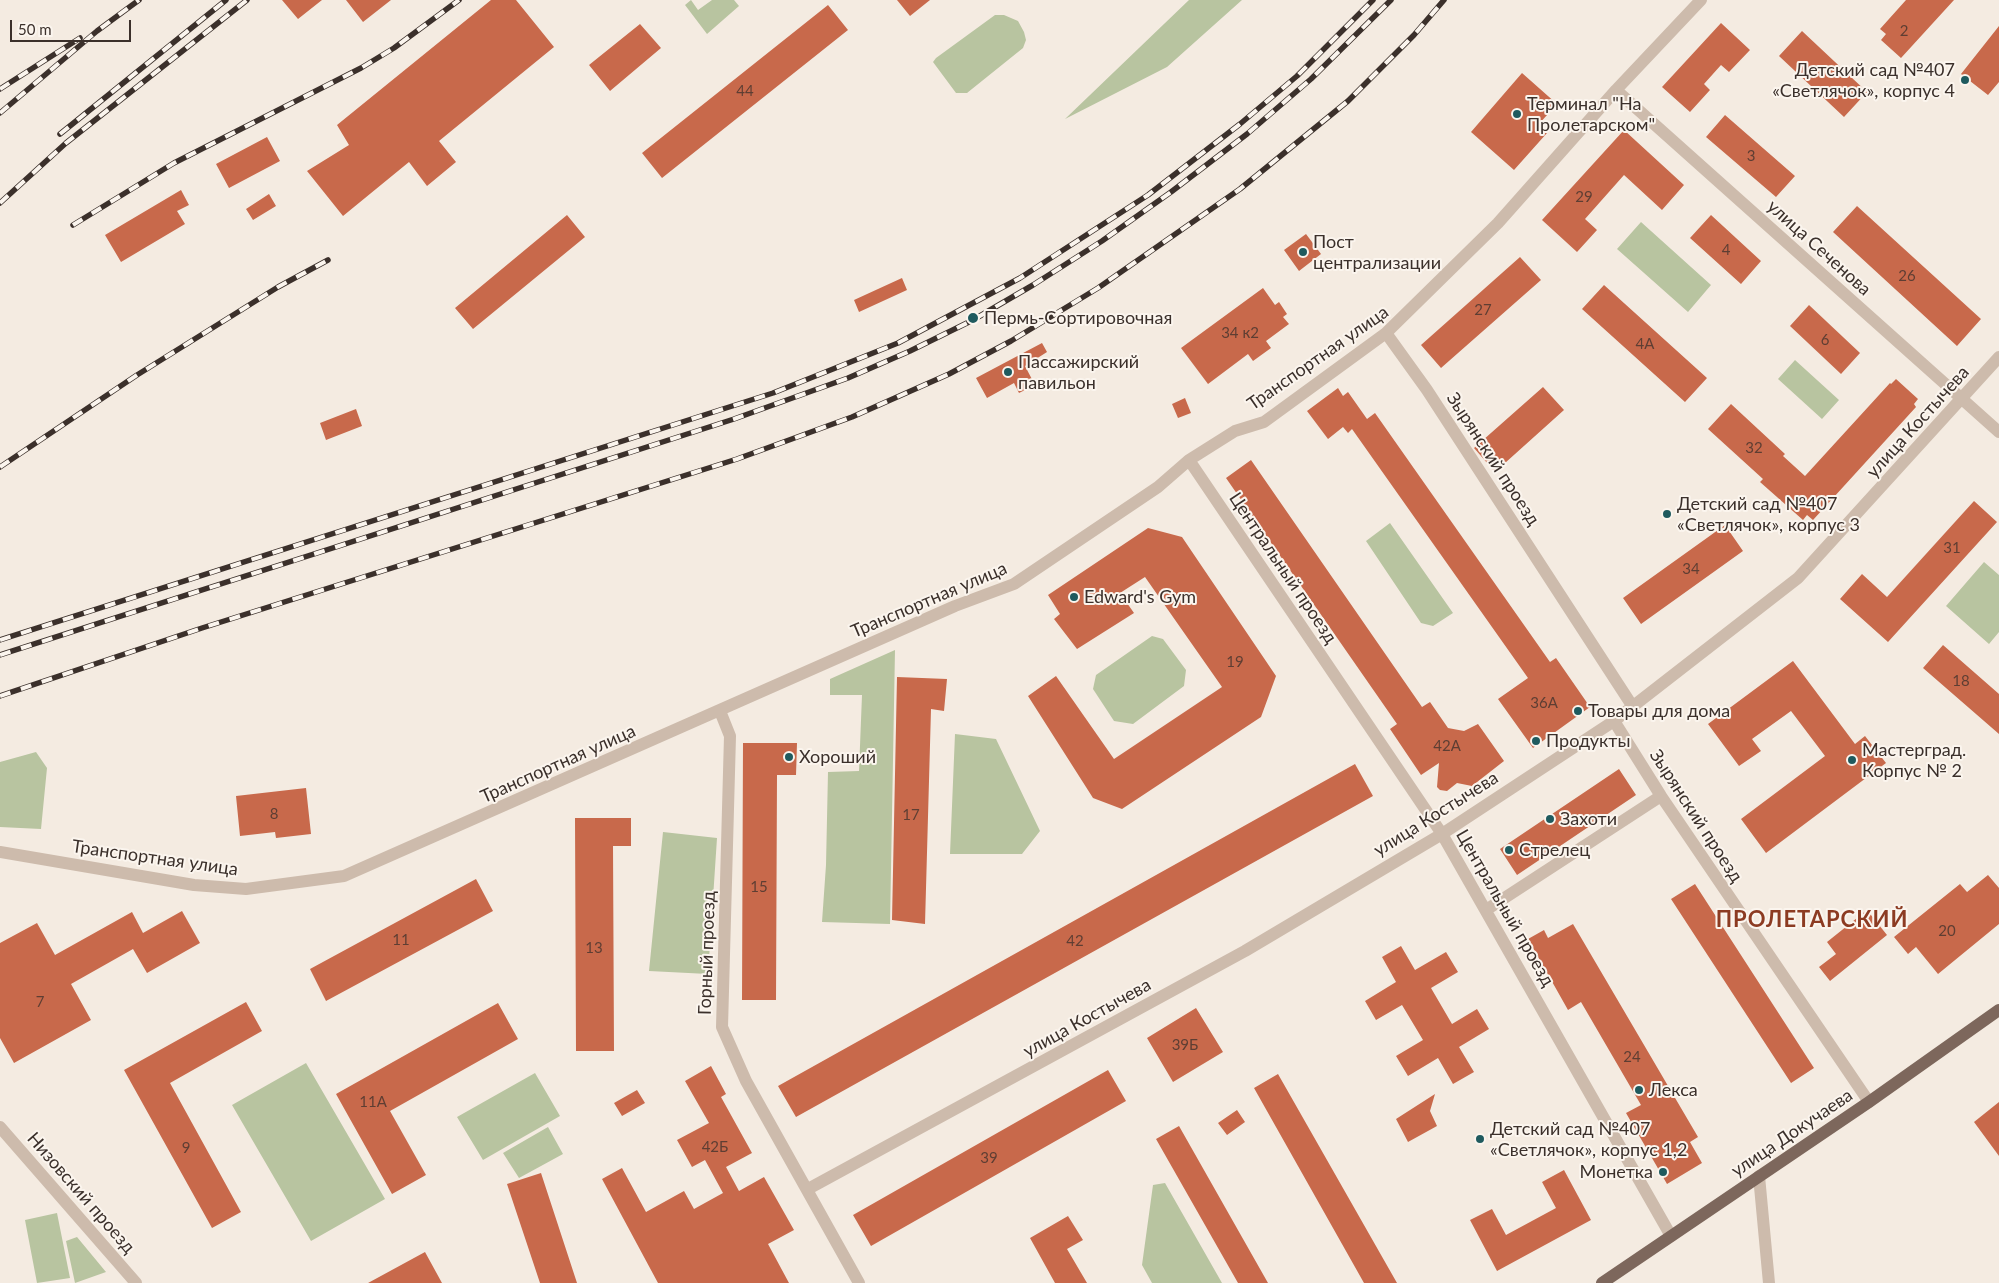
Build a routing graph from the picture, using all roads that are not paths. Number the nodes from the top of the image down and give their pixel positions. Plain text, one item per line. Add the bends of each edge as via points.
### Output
1 (1702, 0) edge
2 (1616, 90) junction
3 (1386, 334) junction
4 (1999, 357) edge
5 (1962, 399) junction
6 (1999, 432) edge
7 (1188, 460) junction
8 (1633, 707) junction
9 (720, 711) junction
10 (1614, 721) junction
11 (1661, 796) junction
12 (1442, 834) junction
13 (0, 852) edge
14 (1486, 910) junction
15 (1999, 1010) edge
16 (1869, 1102) junction
17 (0, 1127) edge
18 (1759, 1176) junction
19 (808, 1189) junction
20 (1671, 1236) junction
21 (136, 1283) edge
22 (860, 1283) edge
23 (1602, 1283) edge
24 (1769, 1283) edge

1 - 2 street, Транспортная улица
2 - 3 street, Транспортная улица via 1498,223
2 - 5 street, улица Сеченова
3 - 7 street, Транспортная улица via 1264,422 1235,431
3 - 8 street, Зырянский проезд via 1427,390
4 - 5 street, улица Костычева
5 - 6 street, улица Сеченова
5 - 8 street, улица Костычева via 1798,578
7 - 9 street, Транспортная улица via 1158,487 1014,584 955,606
7 - 12 street, Центральный проезд
8 - 10 street, улица Костычева
9 - 13 street, Транспортная улица via 344,876 246,889 194,885
9 - 19 street, Горный проезд via 730,736 722,1027 746,1081
10 - 11 street, Зырянский проезд
10 - 12 street, улица Костычева
11 - 14 street
11 - 16 street, Зырянский проезд
12 - 14 street, Центральный проезд
12 - 19 street, улица Костычева via 1236,956
14 - 20 street, Центральный проезд
15 - 16 main road, улица Докучаева
16 - 18 main road, улица Докучаева
17 - 21 street, Низовский проезд
18 - 20 main road, улица Докучаева
18 - 24 street
19 - 22 street, Горный проезд
20 - 23 main road, улица Докучаева

